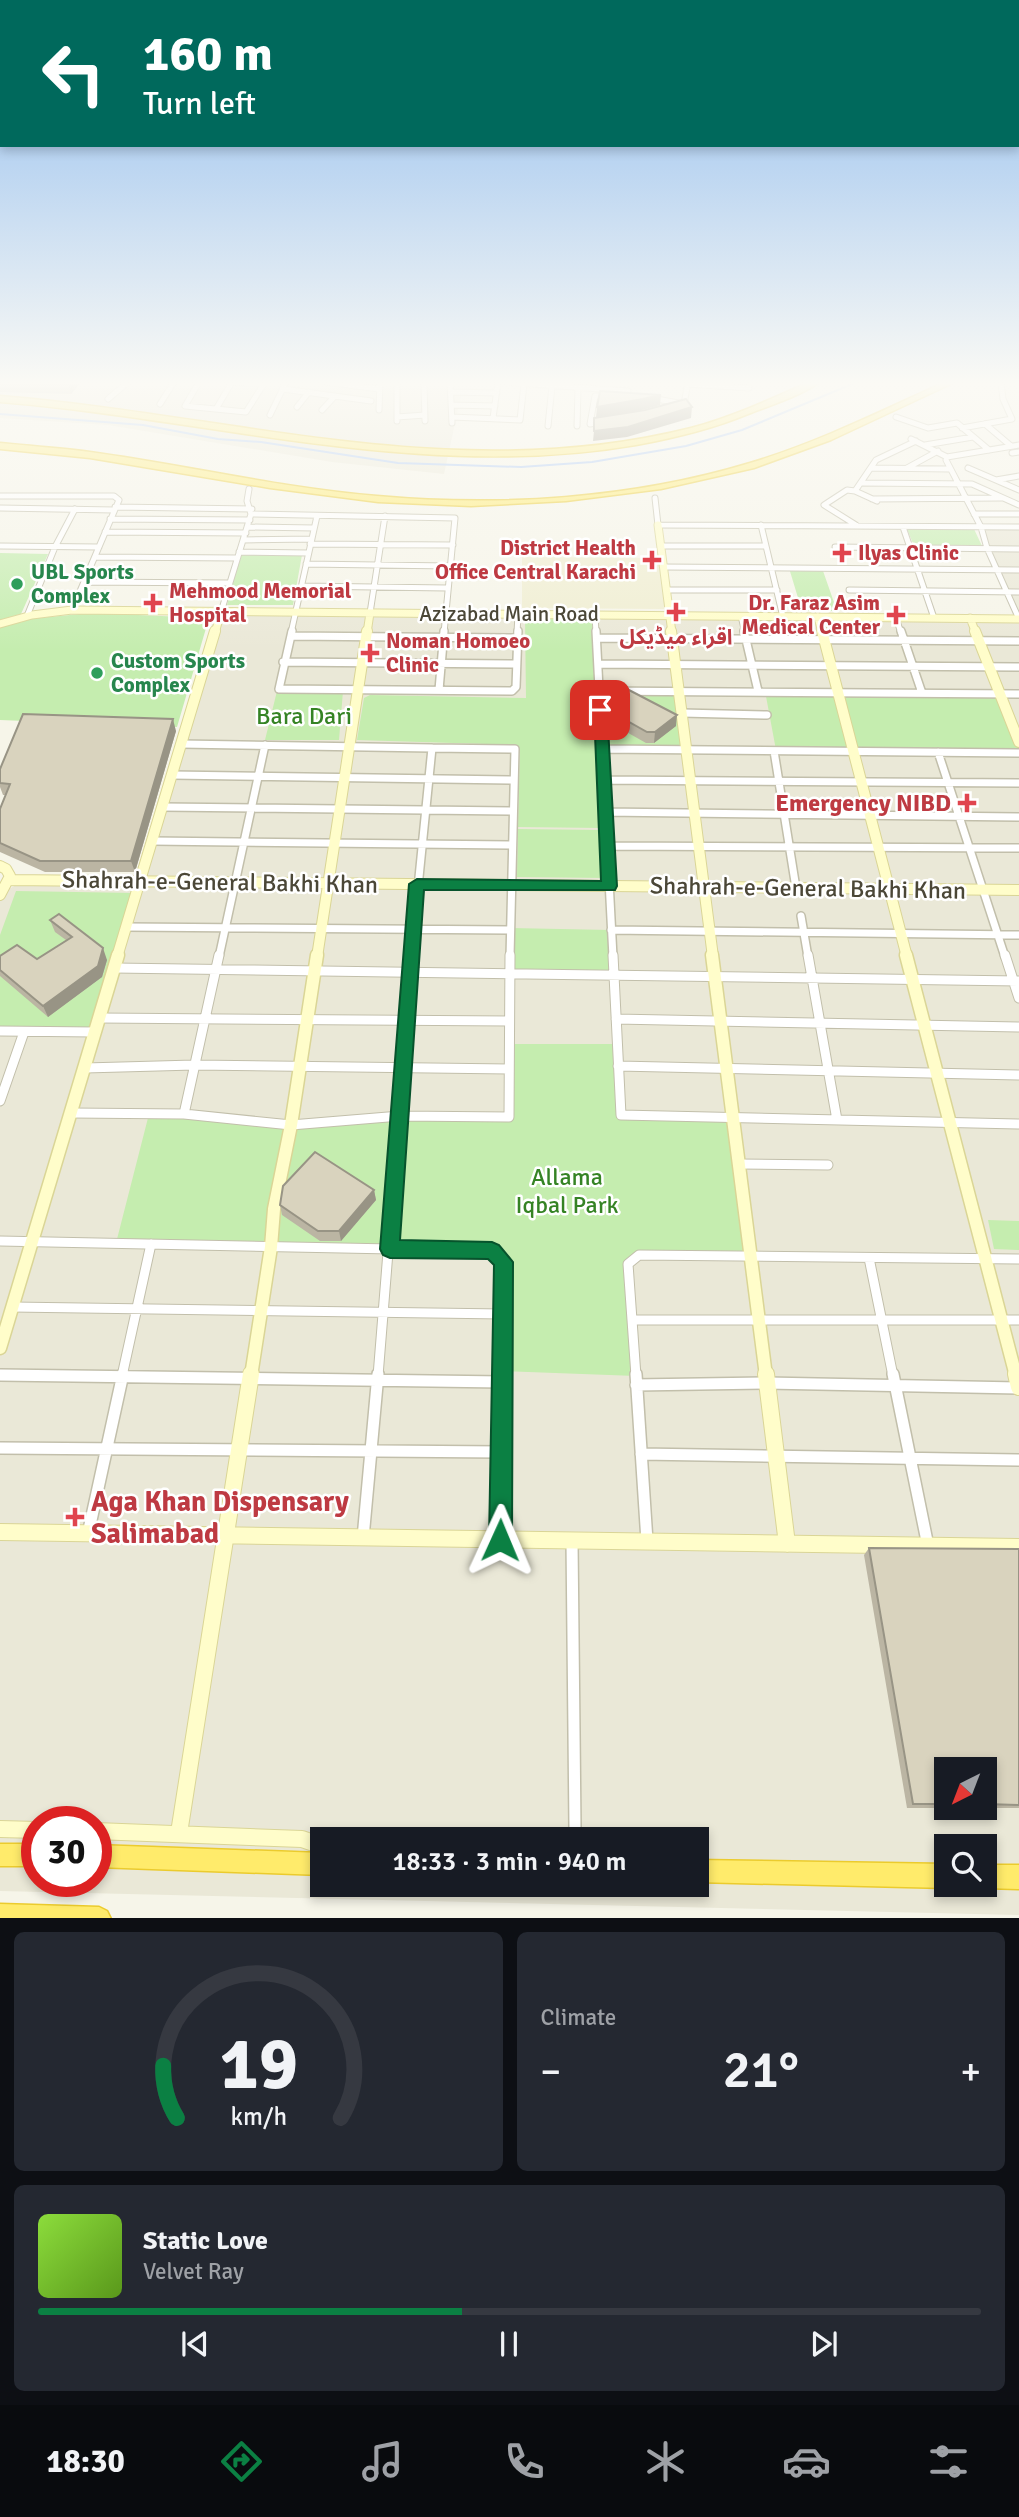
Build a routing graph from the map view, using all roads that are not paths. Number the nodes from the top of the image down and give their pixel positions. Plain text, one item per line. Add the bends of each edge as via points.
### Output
1 (188, 472) edge
2 (724, 472) edge
3 (870, 472) edge
4 (951, 472) edge
5 (976, 472) edge
6 (1019, 476) edge
7 (996, 480) junction
8 (862, 483) junction
9 (957, 483) junction
10 (249, 489) dead end
11 (1019, 490) edge
12 (855, 491) junction
13 (2, 496) edge
14 (655, 498) dead end
15 (964, 498) junction
16 (1004, 498) junction
17 (1019, 505) edge
18 (0, 506) edge
19 (115, 508) junction
20 (75, 509) junction
21 (251, 514) junction
22 (974, 514) junction
23 (1019, 514) edge
24 (317, 516) junction
25 (384, 516) junction
26 (110, 519) junction
27 (658, 525) junction
28 (761, 526) junction
29 (859, 527) junction
30 (903, 527) junction
31 (981, 527) junction
32 (1019, 527) edge
33 (314, 528) junction
34 (105, 532) junction
35 (245, 533) junction
36 (311, 542) junction
37 (379, 545) junction
38 (453, 545) junction
39 (0, 546) edge
40 (661, 546) junction
41 (766, 546) junction
42 (55, 547) junction
43 (99, 547) junction
44 (835, 547) dead end
45 (910, 548) junction
46 (987, 548) junction
47 (1019, 549) edge
48 (308, 553) junction
49 (238, 555) junction
50 (95, 557) junction
51 (306, 564) junction
52 (376, 565) junction
53 (450, 566) junction
54 (664, 567) junction
55 (771, 568) junction
56 (918, 569) junction
57 (996, 570) junction
58 (1019, 570) edge
59 (84, 582) junction
60 (229, 583) junction
61 (302, 586) junction
62 (373, 587) junction
63 (447, 588) junction
64 (666, 590) junction
65 (777, 590) junction
66 (849, 590) dead end
67 (925, 591) junction
68 (1006, 592) junction
69 (1019, 592) edge
70 (72, 610) junction
71 (221, 612) junction
72 (296, 612) junction
73 (370, 613) junction
74 (444, 614) junction
75 (518, 614) junction
76 (596, 615) junction
77 (27, 616) junction
78 (670, 616) junction
79 (741, 616) junction
80 (783, 617) junction
81 (818, 617) junction
82 (896, 618) junction
83 (934, 618) junction
84 (970, 618) junction
85 (1019, 619) edge
86 (0, 624) edge
87 (291, 636) junction
88 (366, 637) junction
89 (442, 637) junction
90 (517, 638) junction
91 (597, 638) junction
92 (673, 639) junction
93 (746, 639) junction
94 (824, 640) junction
95 (904, 640) junction
96 (979, 641) junction
97 (1019, 642) edge
98 (283, 662) junction
99 (362, 663) junction
100 (440, 663) junction
101 (516, 664) junction
102 (598, 664) junction
103 (676, 664) junction
104 (752, 665) junction
105 (831, 666) junction
106 (913, 666) junction
107 (989, 667) junction
108 (1019, 667) edge
109 (358, 689) junction
110 (439, 690) junction
111 (679, 690) junction
112 (599, 691) junction
113 (758, 691) junction
114 (838, 692) junction
115 (922, 693) junction
116 (1000, 694) junction
117 (1019, 694) edge
118 (682, 713) junction
119 (767, 715) dead end
120 (1019, 741) edge
121 (181, 744) junction
122 (265, 745) junction
123 (349, 745) junction
124 (432, 748) junction
125 (602, 749) junction
126 (687, 750) junction
127 (774, 751) junction
128 (853, 751) junction
129 (938, 752) junction
130 (1019, 753) edge
131 (172, 775) junction
132 (258, 776) junction
133 (344, 778) junction
134 (430, 779) junction
135 (513, 780) junction
136 (604, 780) junction
137 (691, 780) junction
138 (779, 781) junction
139 (861, 782) junction
140 (948, 783) junction
141 (1019, 783) edge
142 (162, 807) junction
143 (251, 808) junction
144 (339, 809) junction
145 (426, 810) junction
146 (511, 811) junction
147 (606, 812) junction
148 (695, 813) junction
149 (784, 814) junction
150 (870, 815) junction
151 (959, 816) junction
152 (1019, 817) edge
153 (152, 841) junction
154 (243, 842) junction
155 (334, 843) junction
156 (423, 844) junction
157 (510, 845) junction
158 (607, 846) junction
159 (699, 846) junction
160 (789, 847) junction
161 (878, 847) junction
162 (970, 848) junction
163 (1019, 848) edge
164 (0, 866) edge
165 (140, 881) junction
166 (234, 882) junction
167 (5, 884) edge
168 (327, 884) junction
169 (417, 884) junction
170 (511, 885) junction
171 (609, 886) junction
172 (704, 887) junction
173 (796, 888) junction
174 (889, 889) junction
175 (984, 890) junction
176 (1019, 890) edge
177 (0, 895) edge
178 (801, 916) dead end
179 (126, 927) junction
180 (225, 927) junction
181 (320, 929) junction
182 (414, 930) junction
183 (510, 930) junction
184 (611, 930) junction
185 (710, 931) junction
186 (804, 933) junction
187 (901, 934) junction
188 (998, 935) junction
189 (1019, 936) edge
190 (114, 968) junction
191 (215, 970) junction
192 (314, 971) junction
193 (411, 972) junction
194 (509, 974) junction
195 (614, 975) junction
196 (715, 976) junction
197 (812, 978) junction
198 (912, 979) junction
199 (1016, 981) edge
200 (1019, 998) edge
201 (99, 1018) junction
202 (306, 1018) junction
203 (205, 1019) junction
204 (616, 1019) junction
205 (407, 1021) junction
206 (509, 1021) junction
207 (721, 1021) junction
208 (820, 1023) junction
209 (925, 1025) junction
210 (1019, 1027) edge
211 (0, 1031) edge
212 (24, 1031) junction
213 (95, 1032) junction
214 (194, 1065) junction
215 (299, 1066) junction
216 (618, 1066) junction
217 (404, 1067) junction
218 (85, 1068) junction
219 (727, 1068) junction
220 (509, 1069) junction
221 (828, 1070) junction
222 (937, 1073) junction
223 (1019, 1075) edge
224 (0, 1101) edge
225 (71, 1113) junction
226 (184, 1114) junction
227 (400, 1116) junction
228 (733, 1118) junction
229 (837, 1120) junction
230 (950, 1122) junction
231 (1019, 1124) edge
232 (291, 1125) junction
233 (739, 1164) junction
234 (828, 1165) dead end
235 (0, 1241) edge
236 (32, 1241) junction
237 (151, 1244) junction
238 (271, 1247) junction
239 (390, 1249) junction
240 (751, 1257) junction
241 (869, 1258) junction
242 (986, 1259) junction
243 (1019, 1259) edge
244 (12, 1307) junction
245 (137, 1309) junction
246 (261, 1311) junction
247 (384, 1312) junction
248 (503, 1314) junction
249 (632, 1320) junction
250 (759, 1320) junction
251 (882, 1320) junction
252 (1002, 1320) junction
253 (1019, 1321) edge
254 (0, 1348) edge
255 (0, 1375) edge
256 (122, 1377) junction
257 (250, 1378) junction
258 (378, 1380) junction
259 (502, 1382) junction
260 (767, 1383) junction
261 (636, 1385) junction
262 (895, 1386) junction
263 (1019, 1388) edge
264 (0, 1448) edge
265 (106, 1449) junction
266 (239, 1450) junction
267 (371, 1451) junction
268 (502, 1452) junction
269 (641, 1454) junction
270 (776, 1457) junction
271 (910, 1459) junction
272 (1019, 1460) edge
273 (0, 1532) edge
274 (88, 1534) junction
275 (225, 1536) junction
276 (363, 1538) junction
277 (500, 1540) junction
278 (572, 1541) junction
279 (647, 1542) junction
280 (787, 1544) junction
281 (928, 1546) junction
282 (1019, 1547) edge
283 (575, 1827) edge
284 (0, 1829) edge
285 (21, 1830) edge
286 (112, 1831) edge
287 (179, 1832) junction
288 (310, 1842) edge
289 (0, 1855) edge
290 (21, 1856) edge
291 (112, 1856) edge
292 (310, 1864) edge
293 (709, 1871) edge
294 (934, 1876) edge
295 (997, 1876) edge
296 (1019, 1877) edge
297 (0, 1916) edge
298 (66, 1918) edge

1 - 2 highway via 380,499 463,501 633,490
3 - 8 street
4 - 9 street
5 - 7 street
6 - 7 street
7 - 11 street
8 - 9 street
8 - 12 street
9 - 15 street
9 - 16 street via 972,484
10 - 21 street
12 - 15 street via 875,500
12 - 29 street via 846,490 824,505
13 - 18 street
13 - 19 street via 114,496 118,500
14 - 27 street
15 - 16 street
15 - 22 street
16 - 17 street
18 - 20 street
19 - 20 street
19 - 21 street
19 - 26 street
20 - 42 street
21 - 24 street
21 - 26 street
21 - 35 street
22 - 23 street
22 - 31 street
24 - 25 street
24 - 33 street
25 - 37 street
25 - 38 street via 455,518
26 - 34 street
27 - 28 street
27 - 40 street
28 - 29 street
28 - 41 street
29 - 30 street
30 - 31 street
30 - 45 street
31 - 32 street
31 - 46 street
33 - 35 street
33 - 36 street
34 - 35 street
34 - 43 street
35 - 36 street
35 - 49 street
36 - 37 street
36 - 48 street
37 - 38 street
37 - 52 street
38 - 53 street
39 - 42 street
40 - 41 street
40 - 54 street
41 - 55 street
42 - 43 street
42 - 77 street
43 - 50 street
44 - 45 street
45 - 46 street
45 - 56 street
46 - 47 street
46 - 57 street
48 - 49 street
48 - 51 street
49 - 50 street
49 - 60 street
50 - 59 street
51 - 52 street
51 - 61 street
52 - 53 street
52 - 62 street
53 - 63 street
54 - 55 street
54 - 64 street
55 - 56 street
55 - 65 street
56 - 57 street
56 - 67 street
57 - 58 street
57 - 68 street
59 - 60 street
59 - 70 street
60 - 71 street
61 - 62 street
61 - 72 street
62 - 63 street
62 - 73 street
63 - 74 street
64 - 65 street
64 - 78 street
65 - 80 street
66 - 67 street
67 - 68 street
67 - 83 street
68 - 69 street
68 - 85 street
70 - 71 street, Azizabad Main Road
70 - 77 street, Azizabad Main Road
71 - 72 street, Azizabad Main Road
71 - 121 street
72 - 73 street, Azizabad Main Road
72 - 87 street
73 - 74 street, Azizabad Main Road
73 - 88 street
74 - 75 street, Azizabad Main Road
74 - 89 street
75 - 76 street, Azizabad Main Road
75 - 90 street
76 - 78 street, Azizabad Main Road
76 - 91 street
77 - 86 street, Azizabad Main Road
78 - 79 street, Azizabad Main Road
78 - 92 street
79 - 80 street, Azizabad Main Road
79 - 93 street
80 - 81 street, Azizabad Main Road
81 - 82 street, Azizabad Main Road
81 - 94 street
82 - 83 street, Azizabad Main Road
82 - 95 street
83 - 84 street, Azizabad Main Road
84 - 85 street, Azizabad Main Road
84 - 96 street
87 - 88 street
87 - 98 street
88 - 89 street
88 - 99 street
89 - 90 street
89 - 100 street
90 - 101 street
91 - 92 street
91 - 102 street
92 - 93 street
92 - 103 street
93 - 94 street
93 - 104 street
94 - 95 street
94 - 105 street
95 - 96 street
95 - 106 street
96 - 97 street
96 - 107 street
98 - 99 street
98 - 109 street via 279,689
99 - 100 street
99 - 109 street
100 - 101 street
100 - 110 street
101 - 110 street via 512,691
102 - 103 street
102 - 112 street
103 - 104 street
103 - 111 street
104 - 105 street
104 - 113 street
105 - 106 street
105 - 114 street
106 - 107 street
106 - 115 street
107 - 108 street
107 - 116 street
109 - 110 street
109 - 123 street
111 - 112 street
111 - 113 street
111 - 118 street
112 - 125 street
113 - 114 street
114 - 115 street
114 - 128 street
115 - 116 street
116 - 117 street
116 - 120 street
118 - 119 street
118 - 126 street
121 - 122 street
121 - 131 street
122 - 123 street
122 - 132 street
123 - 124 street
123 - 133 street
124 - 134 street
124 - 135 street via 514,748
125 - 126 street
125 - 136 street
126 - 127 street
126 - 137 street
127 - 128 street
127 - 138 street
128 - 129 street
128 - 139 street
129 - 130 street
129 - 140 street
131 - 132 street
131 - 142 street
132 - 133 street
132 - 143 street
133 - 134 street
133 - 144 street
134 - 135 street
134 - 145 street
135 - 146 street
136 - 137 street
136 - 147 street
137 - 138 street
137 - 148 street
138 - 139 street
138 - 149 street
139 - 140 street
139 - 150 street
140 - 141 street
140 - 151 street
142 - 143 street
142 - 153 street
143 - 144 street
143 - 154 street
144 - 145 street
144 - 155 street
145 - 146 street
145 - 156 street
146 - 157 street
147 - 148 street
147 - 158 street
148 - 149 street
148 - 159 street
149 - 150 street
149 - 160 street
150 - 151 street
150 - 161 street
151 - 152 street
151 - 162 street
153 - 154 street
153 - 165 street
154 - 155 street
154 - 166 street
155 - 156 street
155 - 168 street
156 - 157 street
156 - 169 street
157 - 170 street
158 - 159 street
158 - 171 street
159 - 160 street
159 - 172 street
160 - 161 street
160 - 173 street
161 - 162 street
161 - 174 street
162 - 163 street
162 - 175 street
164 - 167 street via 9,872
165 - 166 street, Shahrah-e-General Bakhi Khan
165 - 167 street, Shahrah-e-General Bakhi Khan
165 - 179 street
166 - 168 street, Shahrah-e-General Bakhi Khan
166 - 180 street
167 - 177 street
168 - 169 street, Shahrah-e-General Bakhi Khan
168 - 181 street
169 - 170 street, Shahrah-e-General Bakhi Khan
169 - 182 street
170 - 171 street, Shahrah-e-General Bakhi Khan
170 - 183 street
171 - 172 street, Shahrah-e-General Bakhi Khan
171 - 184 street
172 - 173 street, Shahrah-e-General Bakhi Khan
172 - 185 street
173 - 174 street, Shahrah-e-General Bakhi Khan
174 - 175 street, Shahrah-e-General Bakhi Khan
174 - 187 street
175 - 176 street, Shahrah-e-General Bakhi Khan
175 - 188 street
178 - 186 street
179 - 180 street
179 - 190 street
180 - 181 street
180 - 191 street
181 - 182 street
181 - 192 street
182 - 183 street
182 - 193 street
183 - 194 street
184 - 185 street
184 - 195 street
185 - 186 street
185 - 196 street
186 - 187 street
186 - 197 street
187 - 188 street
187 - 198 street
188 - 189 street
188 - 199 street
190 - 191 street
190 - 201 street
191 - 192 street
191 - 203 street
192 - 193 street
192 - 202 street
193 - 194 street
193 - 205 street
194 - 195 street
194 - 206 street
195 - 196 street
195 - 204 street
196 - 197 street
196 - 207 street
197 - 198 street
197 - 208 street
198 - 199 street
198 - 209 street
199 - 200 street
201 - 203 street
201 - 213 street
202 - 203 street
202 - 205 street
202 - 215 street
203 - 214 street
204 - 207 street
204 - 216 street
205 - 206 street
205 - 217 street
206 - 220 street
207 - 208 street
207 - 219 street
208 - 209 street
208 - 221 street
209 - 210 street
209 - 222 street
211 - 212 street
212 - 213 street
212 - 224 street
213 - 218 street
214 - 215 street
214 - 218 street
214 - 226 street
215 - 217 street
215 - 232 street
216 - 219 street
216 - 228 street via 621,1115
217 - 220 street
217 - 227 street
218 - 225 street
219 - 221 street
219 - 228 street
220 - 227 street via 509,1117
221 - 222 street
221 - 229 street
222 - 223 street
222 - 230 street
225 - 226 street
225 - 236 street
226 - 232 street
227 - 232 street
227 - 239 street
228 - 229 street
228 - 233 street
229 - 230 street
230 - 231 street
230 - 242 street
232 - 238 street
233 - 234 street
233 - 240 street
235 - 236 street
236 - 237 street
236 - 244 street
237 - 238 street
237 - 245 street
238 - 239 street
238 - 246 street
239 - 247 street
239 - 248 street via 492,1251 503,1262
240 - 241 street
240 - 249 street via 639,1255 628,1264
240 - 250 street
241 - 242 street
241 - 251 street
242 - 243 street
242 - 252 street
244 - 245 street
244 - 254 street
245 - 246 street
245 - 256 street
246 - 247 street
246 - 257 street
247 - 248 street
247 - 258 street
248 - 259 street
249 - 250 street
249 - 261 street
250 - 251 street
250 - 260 street
251 - 252 street
251 - 262 street
252 - 253 street
252 - 263 street
255 - 256 street
256 - 257 street
256 - 265 street
257 - 258 street
257 - 266 street
258 - 259 street
258 - 267 street
259 - 268 street
260 - 261 street
260 - 262 street
260 - 270 street
261 - 269 street
262 - 263 street
262 - 271 street
264 - 265 street
265 - 266 street
265 - 274 street
266 - 267 street
266 - 275 street
267 - 268 street
267 - 276 street
268 - 277 street
269 - 270 street
269 - 279 street
270 - 271 street
270 - 280 street
271 - 272 street
271 - 281 street
273 - 274 street
274 - 275 street
275 - 276 street
275 - 287 street
276 - 277 street
277 - 278 street
278 - 279 street
278 - 283 street
279 - 280 street
280 - 281 street
281 - 282 street
284 - 285 street
286 - 287 street
287 - 288 street
289 - 290 highway
291 - 292 highway
293 - 294 highway
295 - 296 highway
297 - 298 highway

